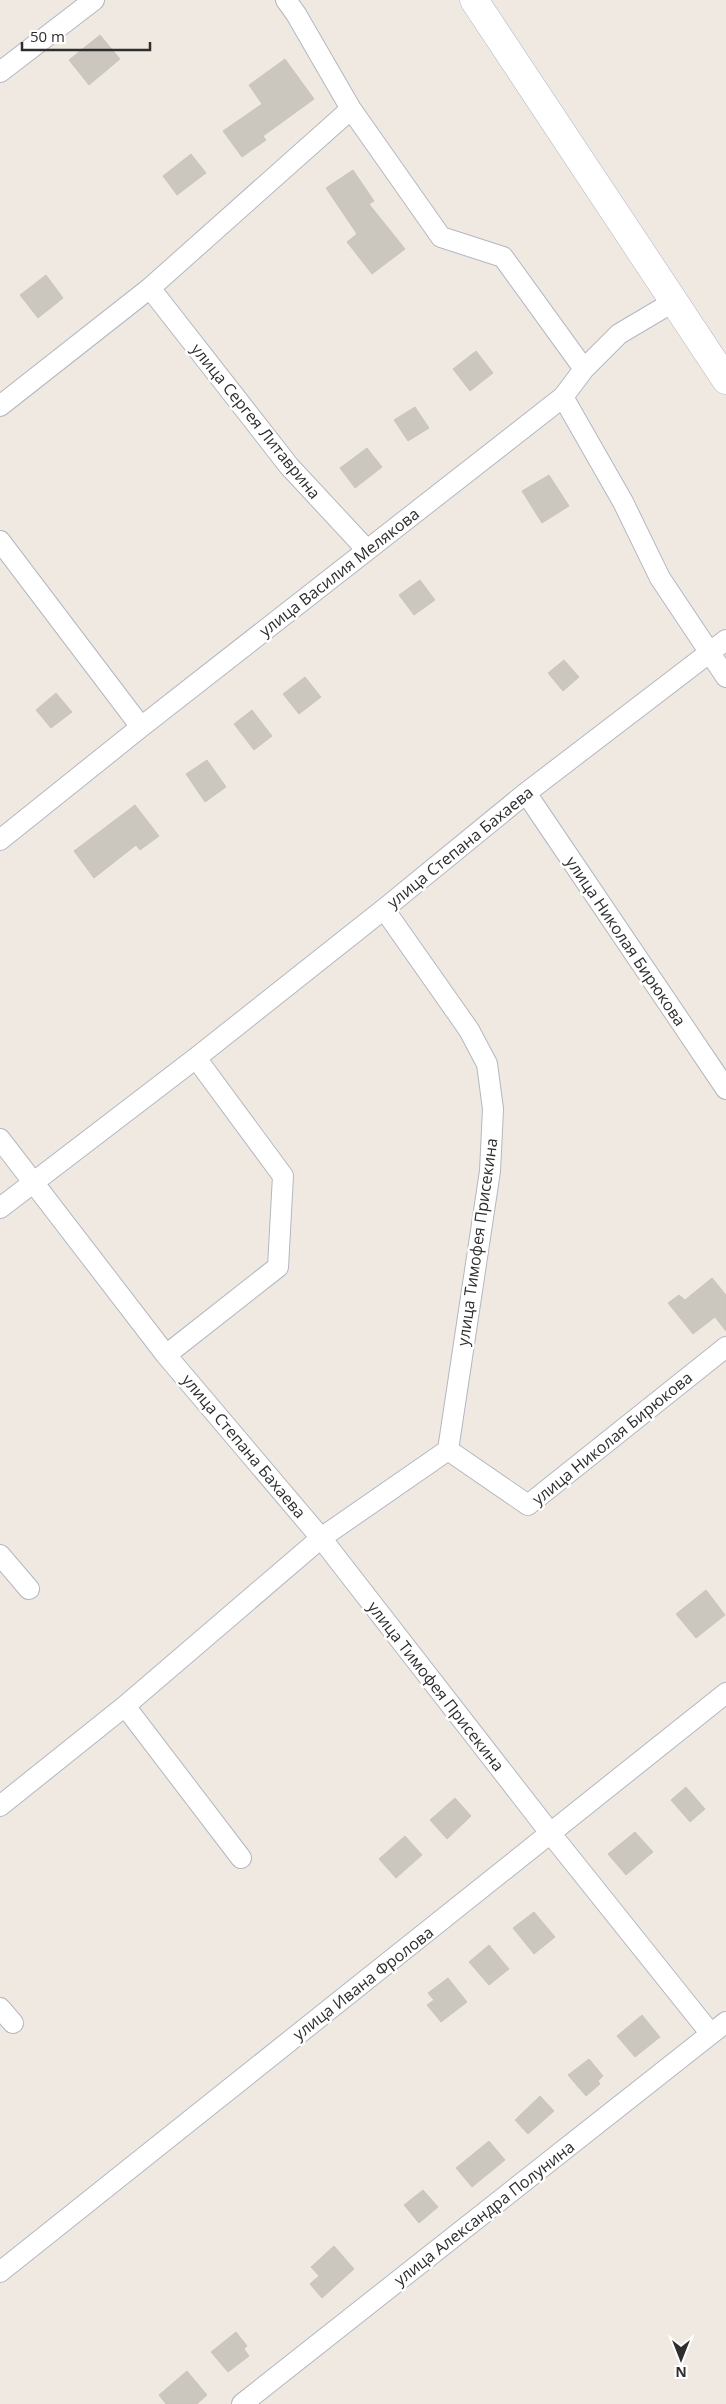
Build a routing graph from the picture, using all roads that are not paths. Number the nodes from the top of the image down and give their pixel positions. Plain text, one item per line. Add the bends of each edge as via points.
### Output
1 (94, 0) edge
2 (286, 0) edge
3 (474, 0) edge
4 (0, 72) edge
5 (351, 108) junction
6 (150, 288) junction
7 (673, 302) junction
8 (584, 369) junction
9 (726, 380) edge
10 (563, 397) junction
11 (0, 406) edge
12 (0, 541) edge
13 (367, 550) junction
14 (726, 640) edge
15 (708, 654) junction
16 (726, 677) edge
17 (141, 727) junction
18 (526, 793) junction
19 (0, 840) edge
20 (384, 909) junction
21 (196, 1058) junction
22 (726, 1089) edge
23 (0, 1139) edge
24 (33, 1182) junction
25 (0, 1208) edge
26 (726, 1348) edge
27 (166, 1355) junction
28 (448, 1450) junction
29 (321, 1538) junction
30 (0, 1555) edge
31 (29, 1589) dead end
32 (726, 1694) edge
33 (124, 1706) junction
34 (0, 1806) edge
35 (551, 1834) junction
36 (241, 1858) dead end
37 (0, 2008) edge
38 (13, 2023) dead end
39 (718, 2028) edge
40 (0, 2272) edge
41 (242, 2404) edge

1 - 4 street
2 - 5 street
3 - 7 main road
5 - 6 street
5 - 8 street via 442,237 503,257
6 - 11 street
6 - 13 street, улица Сергея Литаврина via 289,466
7 - 8 street, улица Василия Мелякова via 619,334
7 - 9 main road
8 - 10 street, улица Василия Мелякова
10 - 13 street, улица Василия Мелякова
10 - 15 street via 623,502 660,578
12 - 17 street
13 - 17 street, улица Василия Мелякова
14 - 15 street, улица Степана Бахаева
15 - 16 street
15 - 18 street, улица Степана Бахаева
17 - 19 street, улица Василия Мелякова
18 - 20 street, улица Степана Бахаева
18 - 22 street, улица Николая Бирюкова
20 - 21 street, улица Степана Бахаева
20 - 28 street, улица Тимофея Присекина via 469,1030 487,1064 493,1108 490,1171
21 - 24 street, улица Степана Бахаева
21 - 27 street via 283,1176 278,1267
23 - 24 street
24 - 25 street, улица Степана Бахаева
24 - 27 street, улица Степана Бахаева
26 - 28 street, улица Николая Бирюкова via 528,1506
27 - 29 street, улица Степана Бахаева
28 - 29 street
29 - 33 street
29 - 35 street, улица Тимофея Присекина
30 - 31 street
32 - 35 street, улица Ивана Фролова
33 - 34 street
33 - 36 street
35 - 39 street, улица Тимофея Присекина
35 - 40 street, улица Ивана Фролова
37 - 38 street
39 - 41 street, улица Александра Полунина

